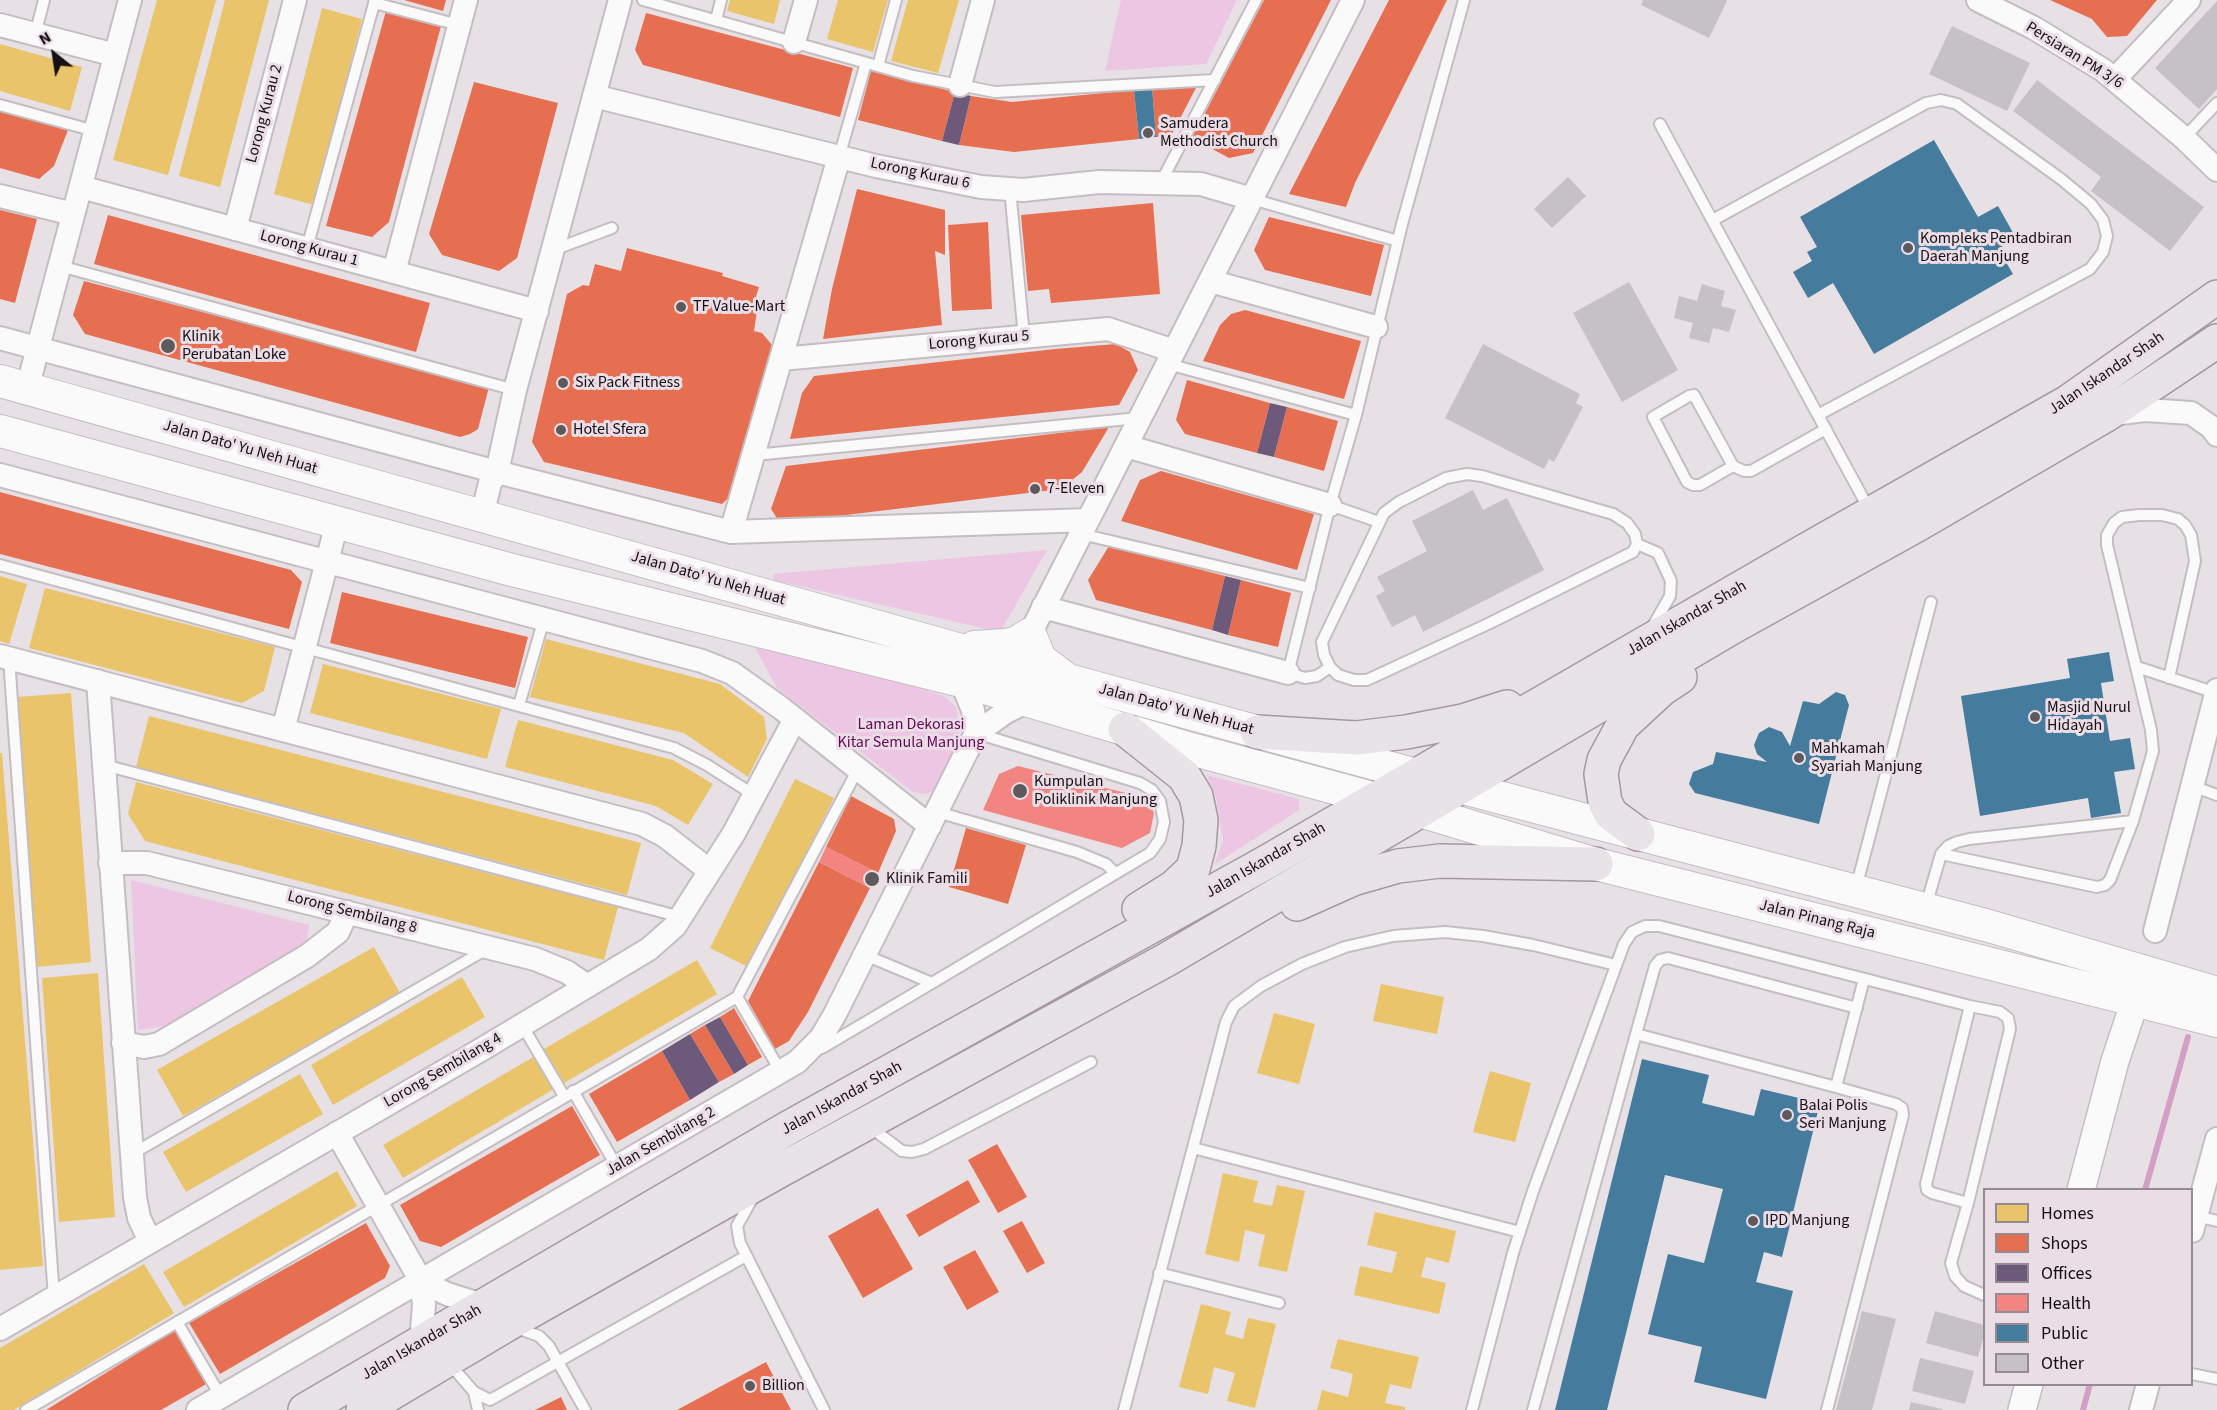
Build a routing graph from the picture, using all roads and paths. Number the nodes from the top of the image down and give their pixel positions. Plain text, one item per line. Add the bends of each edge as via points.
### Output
1 (44, 0) edge
2 (130, 0) edge
3 (295, 0) edge
4 (466, 0) edge
5 (620, 0) edge
6 (644, 0) edge
7 (721, 0) edge
8 (806, 0) edge
9 (896, 0) edge
10 (983, 0) edge
11 (1256, 0) edge
12 (1353, 0) edge
13 (1464, 0) edge
14 (1978, 0) edge
15 (375, 2) edge
16 (2183, 2) edge
17 (716, 20) junction
18 (0, 25) edge
19 (459, 26) junction
20 (35, 34) junction
21 (794, 42) junction
22 (115, 55) junction
23 (866, 63) junction
24 (878, 66) junction
25 (2115, 79) junction
26 (1215, 80) junction
27 (960, 85) junction
28 (594, 96) junction
29 (2217, 103) edge
30 (0, 105) edge
31 (1660, 124) dead end
32 (95, 131) junction
33 (2184, 138) junction
34 (839, 157) junction
35 (2217, 170) edge
36 (1161, 183) junction
37 (81, 187) junction
38 (1010, 189) junction
39 (0, 196) edge
40 (1252, 199) junction
41 (74, 214) junction
42 (1713, 220) junction
43 (612, 228) dead end
44 (235, 229) junction
45 (1398, 241) junction
46 (308, 249) junction
47 (553, 250) junction
48 (60, 266) junction
49 (394, 272) junction
50 (1210, 281) junction
51 (2217, 284) edge
52 (2217, 297) edge
53 (537, 311) junction
54 (1376, 327) junction
55 (2177, 327) junction
56 (1024, 337) junction
57 (0, 338) edge
58 (2217, 342) edge
59 (38, 348) junction
60 (1171, 358) junction
61 (781, 359) junction
62 (14, 385) edge
63 (515, 390) junction
64 (1818, 415) junction
65 (1356, 416) junction
66 (2106, 416) junction
67 (1140, 418) junction
68 (0, 419) edge
69 (1826, 429) junction
70 (0, 431) edge
71 (2217, 435) edge
72 (1126, 446) junction
73 (754, 455) junction
74 (1733, 466) junction
75 (497, 471) junction
76 (0, 475) edge
77 (1330, 505) junction
78 (1871, 513) junction
79 (482, 516) junction
80 (1379, 522) junction
81 (337, 523) junction
82 (1084, 527) junction
83 (731, 532) junction
84 (1637, 544) junction
85 (327, 561) junction
86 (1848, 563) junction
87 (0, 565) edge
88 (1310, 588) junction
89 (599, 592) junction
90 (1931, 602) dead end
91 (544, 619) junction
92 (1036, 621) junction
93 (305, 647) junction
94 (953, 648) junction
95 (1637, 648) junction
96 (4, 657) edge
97 (1330, 667) junction
98 (2137, 667) junction
99 (1288, 673) junction
100 (2169, 678) junction
101 (1068, 680) junction
102 (98, 681) junction
103 (961, 681) junction
104 (1577, 682) junction
105 (2217, 692) edge
106 (1028, 701) junction
107 (519, 705) junction
108 (795, 719) junction
109 (1125, 729) junction
110 (283, 730) junction
111 (1257, 732) junction
112 (976, 733) junction
113 (104, 764) junction
114 (858, 769) junction
115 (1417, 775) junction
116 (2192, 786) junction
117 (1460, 787) junction
118 (754, 795) junction
119 (2217, 795) edge
120 (1374, 799) junction
121 (1420, 811) junction
122 (934, 819) junction
123 (2133, 820) junction
124 (1638, 834) junction
125 (1941, 854) junction
126 (110, 863) junction
127 (1596, 864) junction
128 (710, 871) junction
129 (1115, 873) junction
130 (1856, 891) junction
131 (1925, 909) junction
132 (347, 912) junction
133 (681, 917) junction
134 (2155, 931) dead end
135 (1915, 945) junction
136 (490, 948) junction
137 (865, 955) junction
138 (1166, 960) junction
139 (1617, 965) junction
140 (1864, 979) junction
141 (932, 983) junction
142 (587, 986) junction
143 (2140, 986) junction
144 (2217, 993) edge
145 (737, 997) junction
146 (1970, 1006) junction
147 (1857, 1008) junction
148 (2217, 1021) edge
149 (522, 1025) junction
150 (1636, 1034) junction
151 (946, 1040) junction
152 (123, 1043) junction
153 (1091, 1062) dead end
154 (789, 1067) junction
155 (1836, 1087) junction
156 (569, 1094) junction
157 (866, 1124) junction
158 (337, 1132) junction
159 (2217, 1139) edge
160 (1193, 1148) junction
161 (132, 1154) junction
162 (617, 1168) junction
163 (766, 1179) junction
164 (2082, 1188) edge
165 (1968, 1203) junction
166 (378, 1204) junction
167 (2201, 1222) edge
168 (1520, 1232) junction
169 (150, 1241) junction
170 (746, 1256) junction
171 (1159, 1273) junction
172 (422, 1281) junction
173 (1983, 1295) edge
174 (54, 1298) junction
175 (1279, 1303) dead end
176 (496, 1315) junction
177 (177, 1322) junction
178 (0, 1329) edge
179 (434, 1352) junction
180 (559, 1362) junction
181 (2193, 1374) edge
182 (2217, 1379) edge
183 (2028, 1386) edge
184 (2147, 1386) edge
185 (474, 1392) junction
186 (221, 1397) junction
187 (582, 1405) edge
188 (26, 1410) edge
189 (198, 1410) edge
190 (305, 1410) edge
191 (363, 1410) edge
192 (478, 1410) edge
193 (825, 1410) edge
194 (1124, 1410) edge
195 (1472, 1410) edge
196 (1533, 1410) edge
197 (1827, 1410) edge
198 (2022, 1410) edge
199 (2141, 1410) edge

1 - 20 lane
2 - 22 street
3 - 44 street, Lorong Kurau 2
4 - 19 street
5 - 28 street
6 - 17 lane
7 - 17 lane
8 - 21 street
9 - 24 lane
10 - 27 street
11 - 26 lane
12 - 40 street
13 - 45 lane
14 - 25 street, Persiaran PM 3/6 via 2034,28
15 - 19 lane
15 - 46 lane
16 - 25 street
17 - 21 lane
18 - 20 street
19 - 49 street
20 - 22 street
21 - 23 lane
22 - 32 street
23 - 24 lane
23 - 34 lane
24 - 27 lane
25 - 33 street, Persiaran PM 3/6
26 - 27 lane via 995,92
26 - 36 lane
28 - 34 street, Lorong Kurau 6
28 - 47 street
29 - 33 lane
30 - 32 lane
31 - 42 lane
32 - 37 street
33 - 35 street, Persiaran PM 3/6
34 - 38 street, Lorong Kurau 6 via 981,187
34 - 61 street
36 - 38 street, Lorong Kurau 6 via 1099,182
36 - 40 street, Lorong Kurau 6 via 1201,184
37 - 41 street
37 - 44 street, Lorong Kurau 1
38 - 56 lane
39 - 41 street
40 - 45 lane
40 - 50 street
41 - 48 street
42 - 64 lane
42 - 64 lane via 1926,103 1941,100 1957,104 2061,179 2091,204 2103,220 2107,236 2103,252 2090,269
43 - 47 lane
44 - 46 street, Lorong Kurau 1
45 - 54 lane
46 - 49 street, Lorong Kurau 1
47 - 53 street
48 - 59 street
48 - 63 lane
49 - 53 street, Lorong Kurau 1
50 - 54 street
50 - 60 street
51 - 55 street
52 - 55 main road, Jalan Iskandar Shah
53 - 63 street
54 - 65 lane
55 - 78 main road, Jalan Iskandar Shah via 2068,402
56 - 60 street, Lorong Kurau 5 via 1108,329
56 - 61 street, Lorong Kurau 5
57 - 59 street
58 - 66 main road, Jalan Iskandar Shah
59 - 62 street
59 - 75 street
60 - 65 lane
60 - 67 street
61 - 73 street
62 - 68 main road via 15,412
62 - 79 main road, Jalan Dato' Yu Neh Huat
63 - 75 street
64 - 69 lane
65 - 77 lane
66 - 71 street via 2145,410 2191,413
66 - 86 main road, Jalan Iskandar Shah
67 - 72 street
67 - 73 lane
69 - 74 lane via 1751,471
69 - 78 lane
70 - 81 main road, Jalan Dato' Yu Neh Huat
72 - 77 street
72 - 82 street
73 - 83 street
74 - 74 lane via 1694,395 1653,417 1687,482 1700,485
75 - 79 street
75 - 83 street
76 - 85 street
77 - 80 lane
77 - 88 lane
78 - 95 main road, Jalan Iskandar Shah
79 - 89 main road via 485,538 502,554
79 - 94 main road, Jalan Dato' Yu Neh Huat
80 - 84 lane via 1399,502 1446,478 1467,474 1613,514 1627,523
80 - 97 lane via 1322,642
81 - 85 street
81 - 89 main road, Jalan Dato' Yu Neh Huat
82 - 83 street
82 - 88 lane
82 - 92 street
84 - 95 lane via 1658,553 1671,581 1663,611
84 - 97 lane via 1633,552 1367,680 1338,675
85 - 91 street
85 - 93 street
86 - 117 main road, Jalan Iskandar Shah
86 - 124 main road via 1662,690 1623,725 1604,760 1602,787 1611,814
87 - 93 lane
88 - 99 lane
89 - 103 main road, Jalan Dato' Yu Neh Huat
90 - 130 lane
91 - 107 lane
91 - 108 street via 702,661 732,673
92 - 94 main road via 1016,643
92 - 99 street
92 - 101 main road via 1040,658
93 - 107 lane
93 - 110 street
94 - 101 main road, Jalan Dato' Yu Neh Huat
95 - 104 main road, Jalan Iskandar Shah
96 - 102 street
96 - 174 lane
97 - 99 lane via 1317,676 1305,678
98 - 100 lane
98 - 100 lane via 2107,535 2122,517 2162,515 2185,525 2191,535 2195,561
98 - 123 lane via 2153,751
100 - 105 lane
101 - 111 main road, Jalan Dato' Yu Neh Huat
102 - 110 street
102 - 113 street
103 - 106 main road, Jalan Dato' Yu Neh Huat
103 - 112 street via 973,710
104 - 111 main road via 1463,721 1406,732 1356,738
104 - 115 main road, Jalan Iskandar Shah
105 - 116 street
106 - 109 main road, Jalan Dato' Yu Neh Huat
106 - 112 street, Jalan Sembilang 2
107 - 118 lane via 674,748
108 - 114 street
108 - 118 street, Lorong Sembilang 4
109 - 120 main road, Jalan Dato' Yu Neh Huat
109 - 151 main road via 1184,776 1196,796 1202,820 1193,870 1174,887 1073,949
110 - 128 street via 642,824 665,836
111 - 115 main road, Jalan Dato' Yu Neh Huat
112 - 122 street, Jalan Sembilang 2
112 - 129 lane via 1152,790 1160,801 1164,822 1160,839 1150,853
113 - 126 street
113 - 133 lane
114 - 122 street
114 - 145 lane
115 - 117 main road, Jalan Dato' Yu Neh Huat
115 - 120 main road, Jalan Iskandar Shah
116 - 119 lane
116 - 134 street
117 - 121 main road, Jalan Iskandar Shah
117 - 124 main road, Jalan Pinang Raja
118 - 128 street, Lorong Sembilang 4
120 - 121 main road, Jalan Dato' Yu Neh Huat
120 - 151 main road, Jalan Iskandar Shah
121 - 127 main road, Jalan Pinang Raja
121 - 138 main road, Jalan Iskandar Shah
122 - 129 lane via 1077,852 1106,864
122 - 137 street, Jalan Sembilang 2
123 - 125 lane via 1969,839 1948,846
123 - 125 lane via 2110,880 2097,887
124 - 130 main road, Jalan Pinang Raja
125 - 131 lane
126 - 132 street, Lorong Sembilang 8 via 147,863
126 - 152 street
127 - 135 main road, Jalan Pinang Raja
127 - 138 main road via 1440,861 1398,866 1353,879
128 - 133 street, Lorong Sembilang 4
129 - 141 lane
130 - 131 main road, Jalan Pinang Raja
131 - 135 main road
131 - 143 main road, Jalan Pinang Raja via 1989,926
132 - 136 street, Lorong Sembilang 8
132 - 152 street via 338,932 307,956 159,1044 144,1047
133 - 142 street, Lorong Sembilang 4 via 650,949
135 - 143 main road, Jalan Pinang Raja
136 - 142 street, Lorong Sembilang 8 via 552,964
136 - 161 lane
137 - 141 lane
137 - 154 street, Jalan Sembilang 2 via 821,1038
138 - 157 main road, Jalan Iskandar Shah
139 - 140 lane via 1632,932 1659,926
139 - 160 lane via 1533,945 1445,932 1383,938 1345,947 1302,964 1234,1006 1226,1022
139 - 168 lane
140 - 146 lane
140 - 147 lane
141 - 154 lane
142 - 149 street, Lorong Sembilang 4
143 - 144 main road, Jalan Pinang Raja
143 - 148 main road, Jalan Pinang Raja
143 - 164 street via 2115,1061
145 - 154 lane
145 - 156 lane
146 - 165 lane via 2000,1012 2008,1018 2010,1029
146 - 165 lane via 1926,1184 1932,1193
147 - 150 lane via 1668,958 1654,966
147 - 155 lane
149 - 156 lane
149 - 158 street, Lorong Sembilang 4
150 - 155 lane
150 - 196 lane
151 - 176 main road, Jalan Iskandar Shah via 788,1128
152 - 161 street
153 - 157 lane via 918,1151 902,1151
154 - 162 street, Jalan Sembilang 2
155 - 197 lane via 1896,1104 1903,1115
156 - 162 lane
156 - 166 lane
157 - 163 main road, Jalan Iskandar Shah
158 - 166 street
158 - 169 street, Lorong Sembilang 4
159 - 167 street
160 - 168 lane
160 - 171 lane
161 - 169 street via 139,1218
162 - 172 street, Jalan Sembilang 2
163 - 170 lane via 737,1226
163 - 176 main road, Jalan Iskandar Shah
165 - 173 lane via 1951,1263 1964,1286
166 - 172 street
166 - 177 lane
168 - 195 lane
169 - 174 street, Lorong Sembilang 4
170 - 180 lane
170 - 193 lane
171 - 175 lane
171 - 194 lane
172 - 176 street
172 - 179 street
172 - 186 street, Jalan Sembilang 2
174 - 178 street, Lorong Sembilang 4
176 - 179 main road, Jalan Iskandar Shah
176 - 180 lane via 539,1336
177 - 186 lane
177 - 188 lane
179 - 185 lane
179 - 190 main road, Jalan Iskandar Shah
179 - 191 main road, Jalan Iskandar Shah
180 - 185 lane via 490,1400
180 - 187 lane
181 - 182 lane
183 - 198 street
184 - 199 street
185 - 192 lane
186 - 189 street, Jalan Sembilang 2

